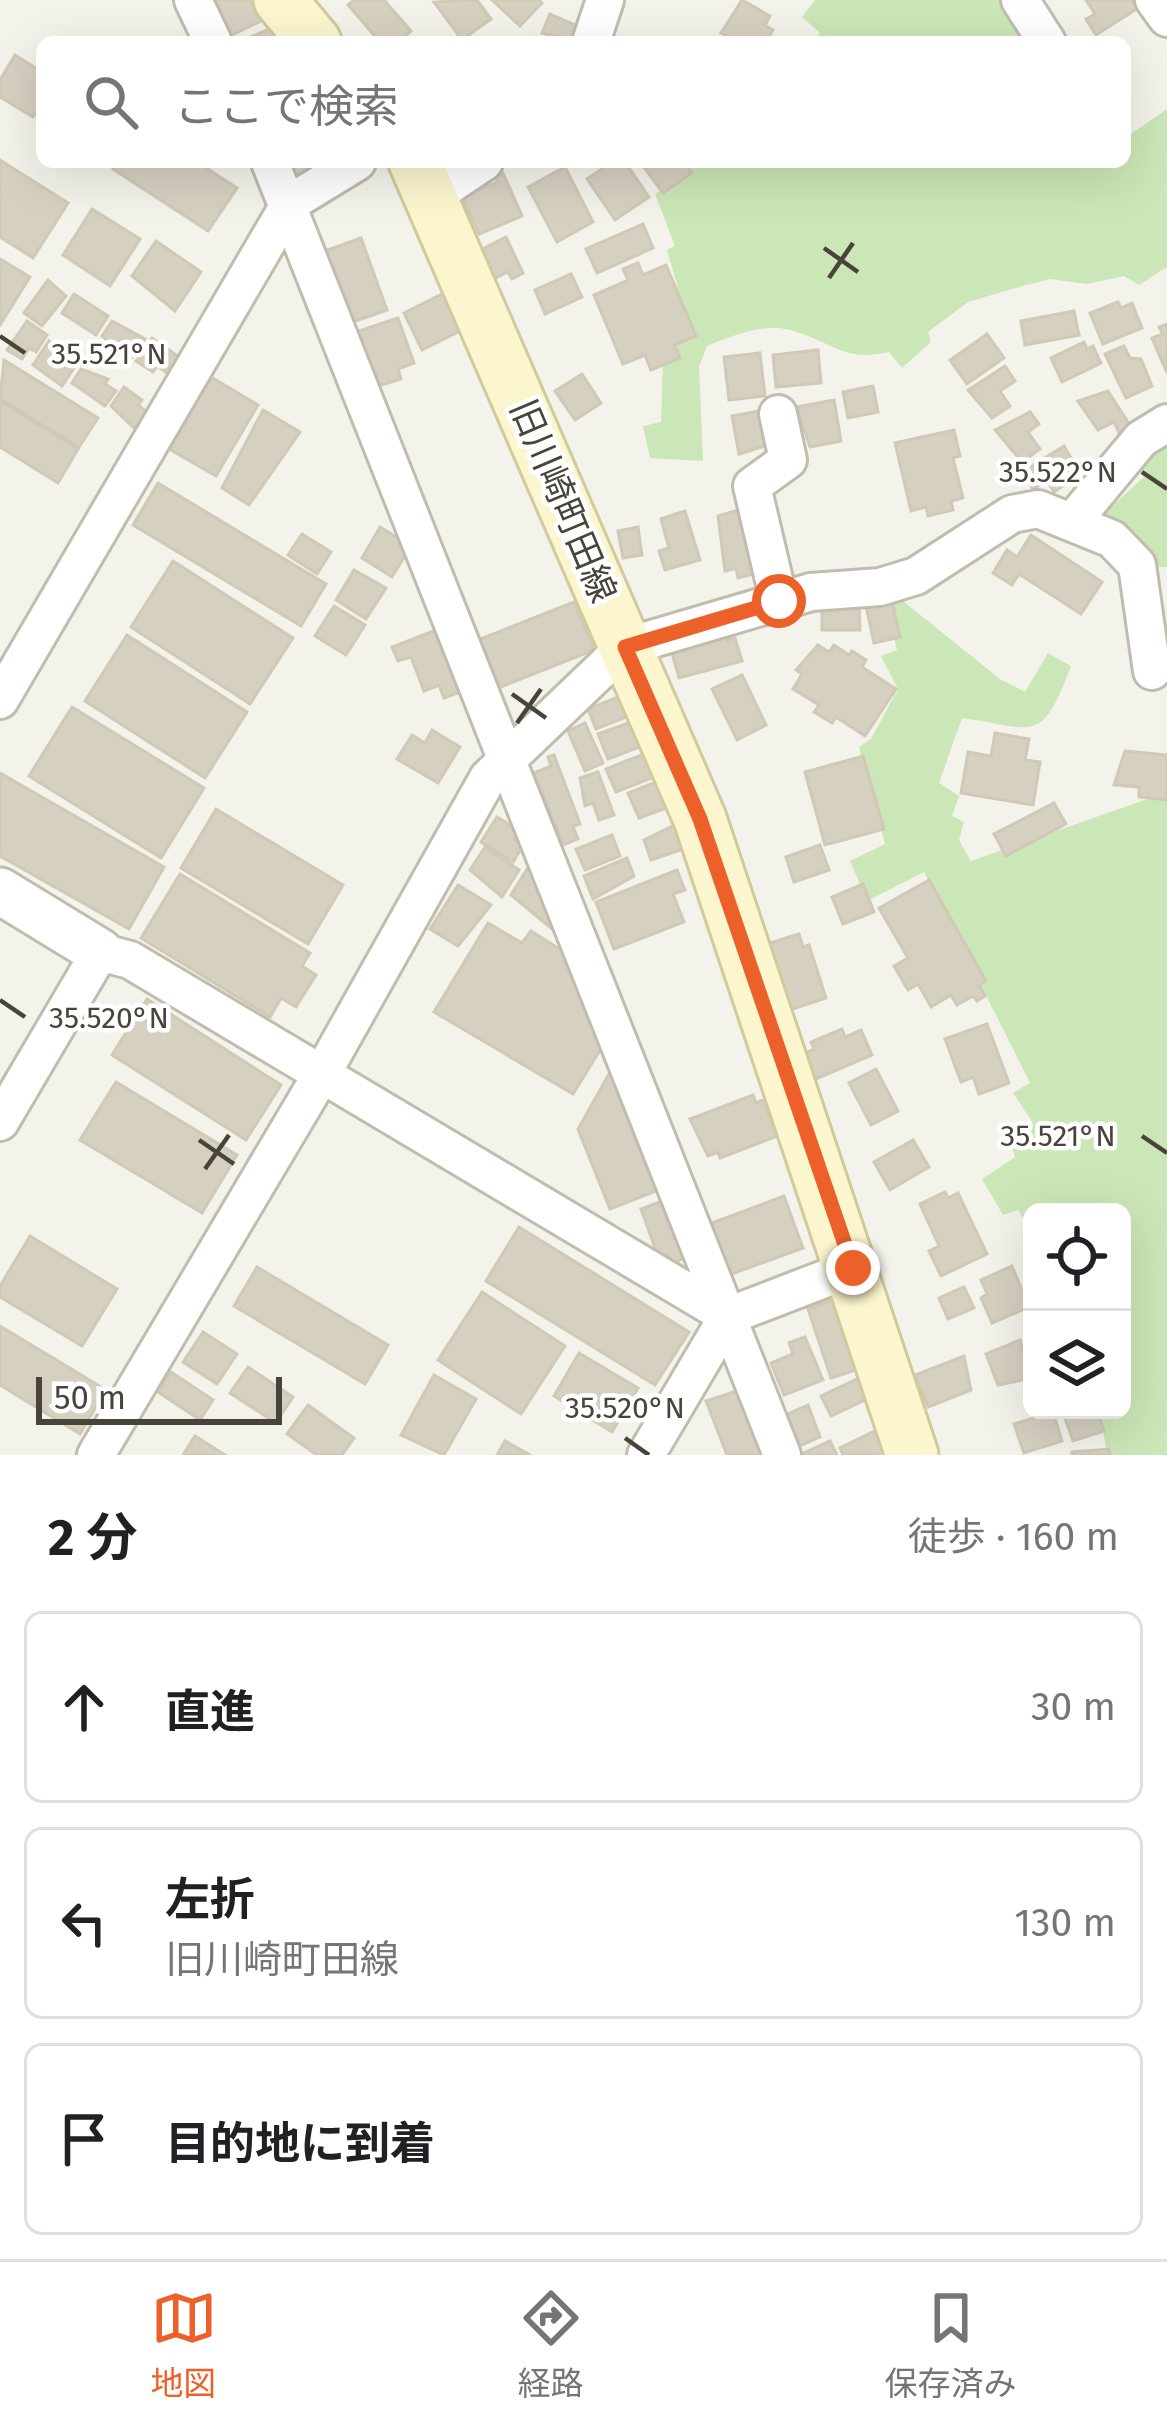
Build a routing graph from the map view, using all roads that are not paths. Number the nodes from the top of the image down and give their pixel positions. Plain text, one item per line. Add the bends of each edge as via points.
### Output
1 (193, 0) edge
2 (280, 0) edge
3 (605, 0) edge
4 (1020, 0) edge
5 (1154, 0) edge
6 (1167, 18) edge
7 (210, 36) edge
8 (310, 36) edge
9 (593, 36) edge
10 (1043, 36) edge
11 (274, 168) edge
12 (347, 168) edge
13 (464, 168) edge
14 (423, 180) edge
15 (290, 203) junction
16 (778, 413) dead end
17 (1167, 423) edge
18 (1072, 522) junction
19 (779, 601) junction
20 (625, 647) junction
21 (1152, 671) dead end
22 (0, 700) edge
23 (503, 761) junction
24 (0, 891) edge
25 (100, 952) junction
26 (322, 1072) junction
27 (0, 1122) edge
28 (853, 1268) junction
29 (728, 1316) junction
30 (96, 1455) edge
31 (646, 1455) edge
32 (782, 1455) edge
33 (913, 1455) edge

1 - 7 street
2 - 8 main road
3 - 9 street
4 - 10 street
5 - 6 street
11 - 15 street
12 - 15 street
13 - 14 street
14 - 20 main road, 旧川崎町田線
15 - 22 street
15 - 23 street
16 - 19 street via 788,460 752,486
17 - 18 street via 1141,439
18 - 19 street via 1038,509 1012,514 916,577
18 - 21 street via 1112,539 1137,565
19 - 20 street
20 - 23 street
20 - 28 main road, 旧川崎町田線 via 700,819
23 - 26 street
23 - 29 street
24 - 25 street
25 - 26 street via 130,960
25 - 27 street
26 - 29 street
26 - 30 street
28 - 29 street
28 - 33 main road, 旧川崎町田線
29 - 31 street
29 - 32 street

